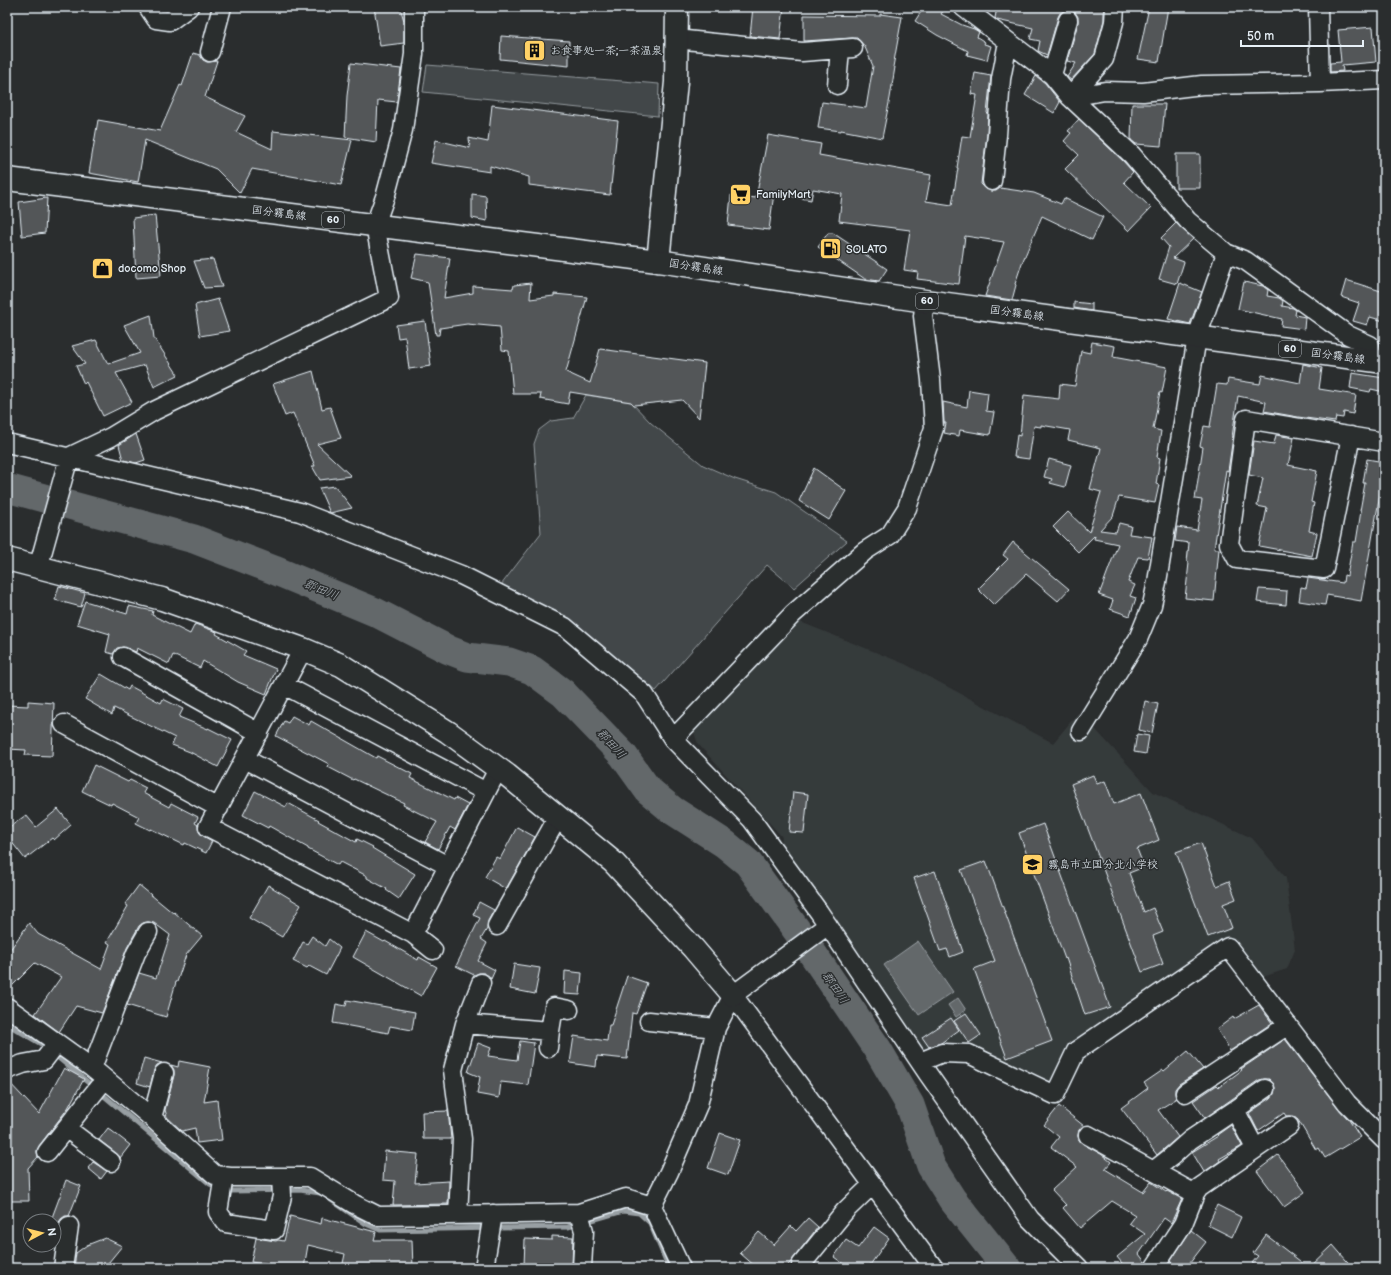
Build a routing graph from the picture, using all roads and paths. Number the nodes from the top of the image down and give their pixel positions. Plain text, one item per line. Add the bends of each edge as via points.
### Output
1 (148, 7) edge
2 (189, 7) edge
3 (222, 7) edge
4 (414, 7) edge
5 (677, 7) edge
6 (963, 7) edge
7 (1115, 7) edge
8 (1318, 7) edge
9 (1068, 20) dead end
10 (676, 40) junction
11 (1008, 42) junction
12 (210, 52) dead end
13 (1052, 75) junction
14 (1384, 80) edge
15 (1320, 83) junction
16 (837, 85) dead end
17 (1070, 97) junction
18 (7, 179) edge
19 (992, 181) dead end
20 (375, 225) junction
21 (1226, 253) junction
22 (658, 261) junction
23 (925, 301) junction
24 (1197, 337) junction
25 (1378, 361) edge
26 (1351, 436) junction
27 (1384, 442) edge
28 (7, 443) edge
29 (69, 457) junction
30 (7, 559) edge
31 (38, 568) junction
32 (304, 650) junction
33 (123, 656) dead end
34 (284, 685) junction
35 (64, 724) dead end
36 (1081, 731) dead end
37 (259, 733) junction
38 (674, 739) junction
39 (245, 759) junction
40 (498, 769) junction
41 (486, 792) junction
42 (219, 808) junction
43 (558, 817) junction
44 (448, 866) junction
45 (497, 926) dead end
46 (825, 927) junction
47 (148, 932) dead end
48 (413, 934) junction
49 (433, 950) dead end
50 (481, 983) dead end
51 (736, 992) junction
52 (7, 1007) edge
53 (569, 1010) dead end
54 (649, 1021) dead end
55 (465, 1024) junction
56 (1288, 1025) junction
57 (716, 1028) junction
58 (57, 1043) junction
59 (920, 1062) junction
60 (7, 1070) edge
61 (164, 1074) dead end
62 (100, 1076) junction
63 (1265, 1089) dead end
64 (1185, 1093) dead end
65 (1235, 1110) junction
66 (152, 1118) junction
67 (1289, 1126) dead end
68 (66, 1128) junction
69 (1088, 1135) dead end
70 (1384, 1140) edge
71 (1255, 1148) junction
72 (46, 1152) dead end
73 (111, 1162) dead end
74 (1153, 1170) junction
75 (224, 1177) junction
76 (281, 1184) junction
77 (872, 1185) junction
78 (1195, 1194) junction
79 (652, 1206) junction
80 (458, 1215) junction
81 (493, 1216) junction
82 (581, 1221) junction
83 (69, 1226) dead end
84 (801, 1265) dead end
85 (63, 1268) edge
86 (484, 1268) edge
87 (582, 1268) edge
88 (681, 1268) edge
89 (934, 1268) edge
90 (1078, 1268) edge
91 (1154, 1268) edge

1 - 2 street via 156,19 170,21
3 - 12 street
4 - 20 street via 414,54 403,130
5 - 10 main road
6 - 11 street
7 - 17 street via 1114,22 1104,59
8 - 15 street
9 - 13 street
10 - 16 street via 802,52 847,49
10 - 22 main road via 676,82
11 - 13 street
11 - 19 street via 1001,79
13 - 17 street
14 - 15 street
15 - 17 street via 1202,85 1143,92 1105,91
17 - 21 street via 1132,155 1188,221
18 - 20 main road, 国分霧島線 / 60
20 - 22 main road, 国分霧島線 / 60
20 - 29 street via 389,298 154,411 111,437
21 - 24 street
21 - 25 street via 1246,261 1348,335 1370,346
22 - 23 main road, 国分霧島線 / 60
23 - 24 main road, 国分霧島線 / 60
23 - 38 street via 923,316 934,428 907,508 890,535 865,551 793,614
24 - 25 main road, 国分霧島線 / 60
24 - 36 street via 1152,606 1138,639
26 - 26 street via 1246,418 1228,544 1238,559 1324,569
26 - 27 street
28 - 29 street
29 - 31 street
29 - 38 street via 300,512 461,575 565,627 644,694
30 - 31 main road
31 - 32 main road via 162,599
32 - 34 street
32 - 40 main road via 341,665 448,732
33 - 37 street
34 - 37 street
34 - 41 street
35 - 42 street
37 - 39 street
38 - 46 street via 752,820
39 - 42 street
39 - 44 street
40 - 41 street
40 - 43 main road
41 - 44 street
42 - 48 street via 208,826
43 - 45 street
43 - 51 main road via 613,862
44 - 48 street
46 - 51 street
46 - 59 street
47 - 62 street via 136,952
48 - 49 street
50 - 55 street
51 - 57 street
51 - 77 street
52 - 58 street
53 - 55 street via 554,1007 549,1040
54 - 57 street
55 - 80 street via 453,1070 462,1140
56 - 59 street via 1228,947 1076,1050 1055,1095 969,1054 942,1053
56 - 64 street
56 - 70 street via 1347,1103
57 - 79 street via 698,1105
58 - 60 street via 44,1060
58 - 62 street
59 - 90 street via 1030,1218
61 - 66 street
62 - 66 street
62 - 68 street via 90,1098
63 - 65 street
65 - 71 street
65 - 74 street via 1190,1140
66 - 75 street via 215,1175
67 - 71 street
68 - 72 street
68 - 73 street
69 - 74 street
71 - 78 street via 1199,1188
74 - 78 street
75 - 76 street
75 - 76 street via 218,1212 226,1223 274,1230
76 - 80 street via 310,1177 378,1216
77 - 84 street via 845,1211
77 - 89 street
78 - 91 street via 1183,1224
79 - 82 street via 626,1198
79 - 88 street
80 - 81 street
81 - 82 street
81 - 86 street
82 - 87 street
83 - 85 street

